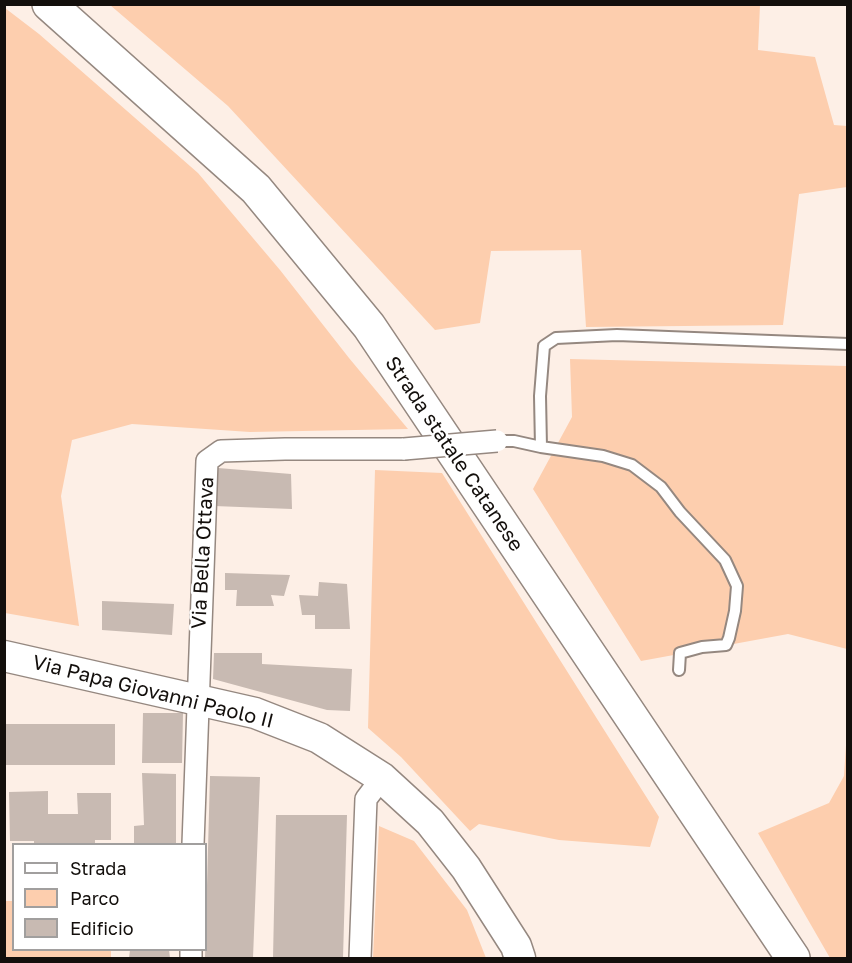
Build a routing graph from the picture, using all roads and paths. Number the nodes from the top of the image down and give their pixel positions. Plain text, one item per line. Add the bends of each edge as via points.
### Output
1 (49, 4) edge
2 (848, 344) edge
3 (497, 441) joint
4 (541, 447) junction
5 (4, 656) edge
6 (679, 670) dead end
7 (197, 700) junction
8 (382, 778) junction
9 (193, 843) edge
10 (360, 958) edge
11 (520, 958) edge
12 (793, 958) edge

1 - 12 main road, Strada statale Catanese via 256,189 369,326
2 - 4 lane via 617,335 556,338 544,346
3 - 4 lane
3 - 7 street, Via Bella Ottava, bridge via 404,448 221,451 207,461
4 - 6 lane via 603,456 632,465 661,487 725,560 737,586 729,638 726,645 680,652
5 - 7 street, Via Papa Giovanni Paolo II
7 - 8 street, Via Papa Giovanni Paolo II via 255,713 319,738
7 - 9 street, Via Bella Ottava
8 - 10 street via 366,799
8 - 11 street, Via Papa Giovanni Paolo II via 430,822 466,868

